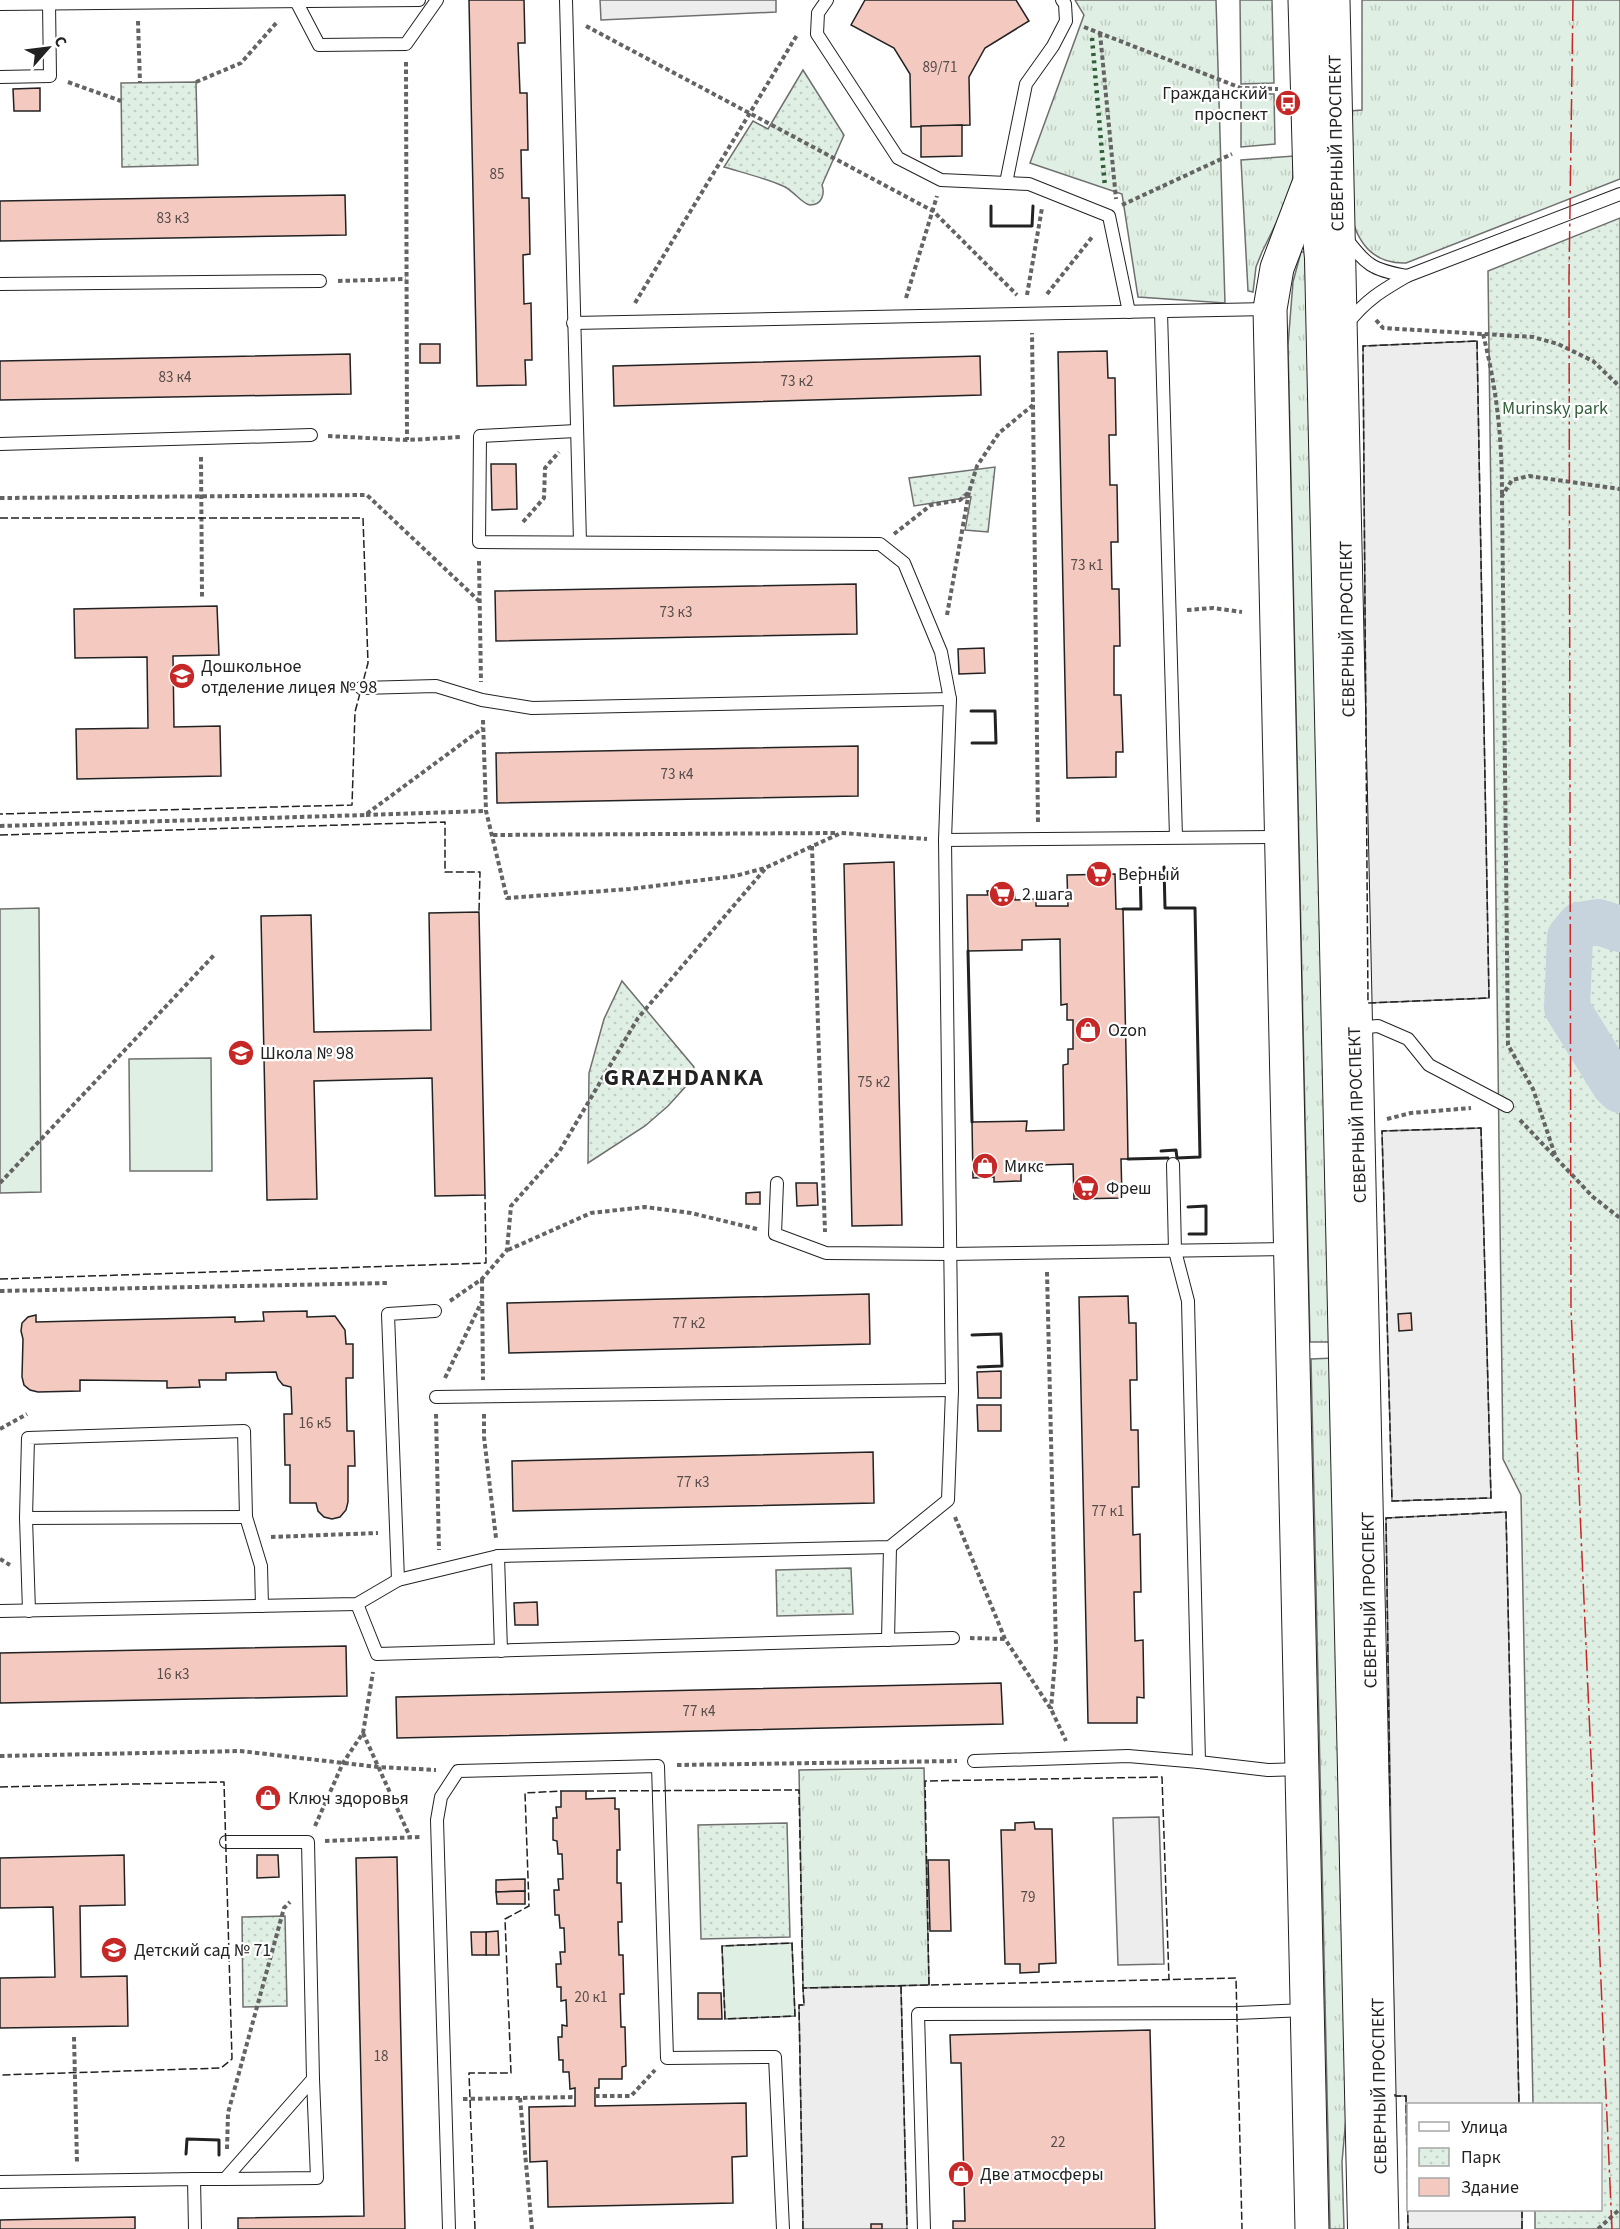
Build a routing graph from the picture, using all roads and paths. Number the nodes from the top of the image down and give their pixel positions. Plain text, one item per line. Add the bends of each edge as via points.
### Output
1 (418, 0) edge
2 (437, 0) edge
3 (566, 0) edge
4 (827, 0) edge
5 (1062, 0) edge
6 (1305, 0) edge
7 (1333, 0) edge
8 (296, 1) edge
9 (49, 3) junction
10 (138, 3) junction
11 (0, 4) edge
12 (818, 13) junction
13 (567, 16) junction
14 (406, 44) junction
15 (50, 76) junction
16 (0, 77) edge
17 (196, 82) dead end
18 (140, 83) dead end
19 (1282, 89) dead end
20 (121, 101) dead end
21 (750, 114) junction
22 (941, 180) junction
23 (1310, 181) junction
24 (1006, 183) junction
25 (1045, 190) junction
26 (1620, 194) edge
27 (1117, 207) dead end
28 (933, 211) junction
29 (1337, 227) junction
30 (1407, 276) junction
31 (406, 279) junction
32 (320, 281) joint
33 (0, 284) edge
34 (1362, 306) junction
35 (1029, 309) junction
36 (1269, 309) junction
37 (1129, 312) junction
38 (1161, 312) junction
39 (901, 316) junction
40 (624, 322) junction
41 (573, 323) junction
42 (1340, 332) junction
43 (1483, 334) junction
44 (1620, 387) edge
45 (1033, 405) junction
46 (576, 431) junction
47 (311, 435) joint
48 (480, 436) junction
49 (200, 438) junction
50 (407, 440) junction
51 (0, 444) edge
52 (1620, 489) edge
53 (969, 492) junction
54 (201, 496) junction
55 (1502, 496) junction
56 (0, 498) edge
57 (520, 526) dead end
58 (580, 542) junction
59 (880, 544) junction
60 (202, 597) dead end
61 (480, 601) dead end
62 (1242, 612) dead end
63 (1170, 617) junction
64 (941, 652) junction
65 (361, 688) dead end
66 (950, 699) junction
67 (484, 728) dead end
68 (486, 811) dead end
69 (365, 815) junction
70 (0, 826) edge
71 (840, 833) junction
72 (493, 835) dead end
73 (1176, 837) junction
74 (1281, 837) junction
75 (1039, 838) junction
76 (945, 840) junction
77 (812, 846) junction
78 (765, 868) junction
79 (507, 898) dead end
80 (215, 954) dead end
81 (1354, 1028) junction
82 (1507, 1106) junction
83 (1381, 1126) dead end
84 (1555, 1155) junction
85 (1173, 1164) dead end
86 (0, 1183) edge
87 (777, 1183) dead end
88 (1620, 1218) edge
89 (775, 1234) junction
90 (1290, 1249) junction
91 (507, 1250) junction
92 (1175, 1251) junction
93 (1047, 1253) junction
94 (826, 1254) junction
95 (949, 1254) junction
96 (387, 1283) dead end
97 (0, 1291) edge
98 (482, 1300) dead end
99 (435, 1311) joint
100 (951, 1390) junction
101 (436, 1397) junction
102 (27, 1414) dead end
103 (0, 1429) edge
104 (948, 1500) junction
105 (26, 1518) junction
106 (246, 1518) junction
107 (396, 1532) junction
108 (252, 1538) junction
109 (890, 1547) junction
110 (498, 1556) junction
111 (440, 1570) junction
112 (398, 1580) junction
113 (357, 1604) junction
114 (262, 1606) junction
115 (0, 1611) edge
116 (29, 1611) junction
117 (953, 1638) joint
118 (1005, 1639) junction
119 (888, 1640) junction
120 (501, 1651) junction
121 (377, 1654) junction
122 (1051, 1709) junction
123 (363, 1733) junction
124 (0, 1756) edge
125 (1073, 1757) junction
126 (974, 1761) joint
127 (1198, 1762) junction
128 (343, 1763) junction
129 (658, 1766) junction
130 (378, 1767) junction
131 (1302, 1769) junction
132 (458, 1771) junction
133 (438, 1836) junction
134 (410, 1837) junction
135 (226, 1842) dead end
136 (308, 1842) junction
137 (282, 1916) dead end
138 (1307, 2010) junction
139 (74, 2037) dead end
140 (667, 2058) junction
141 (314, 2079) junction
142 (595, 2096) dead end
143 (575, 2097) dead end
144 (520, 2098) junction
145 (444, 2100) junction
146 (194, 2179) junction
147 (225, 2179) junction
148 (77, 2181) junction
149 (0, 2182) edge
150 (1620, 2209) edge
151 (195, 2229) edge
152 (449, 2229) edge
153 (532, 2229) edge
154 (783, 2229) edge
155 (924, 2229) edge
156 (1312, 2229) edge
157 (1360, 2229) edge
158 (1382, 2229) edge
159 (1598, 2229) edge

1 - 8 lane
2 - 14 lane
3 - 13 lane
4 - 12 lane
5 - 24 lane via 1066,21 1026,84
6 - 23 main road, СЕВЕРНЫЙ ПРОСПЕКТ
7 - 29 main road, СЕВЕРНЫЙ ПРОСПЕКТ
8 - 10 lane
8 - 14 lane via 319,45
8 - 17 path via 240,63
9 - 10 lane
9 - 11 lane
9 - 15 lane
10 - 18 path
12 - 21 path via 804,23
12 - 22 lane via 817,34 898,158
13 - 21 path
13 - 41 lane
14 - 31 path
15 - 16 lane
15 - 20 path
19 - 27 path via 1241,88 1100,33
21 - 28 path
21 - 40 path
22 - 24 lane
22 - 28 path
23 - 36 main road, СЕВЕРНЫЙ ПРОСПЕКТ via 1277,268
23 - 157 street, СЕВЕРНЫЙ ПРОСПЕКТ via 1317,258
24 - 25 lane via 1029,184
25 - 35 path
25 - 37 lane via 1109,216
26 - 30 lane
28 - 35 path
28 - 39 path
29 - 30 lane via 1363,260 1382,272
29 - 42 main road, СЕВЕРНЫЙ ПРОСПЕКТ
30 - 34 lane
31 - 32 path
31 - 50 path
32 - 33 lane
34 - 42 lane
34 - 43 path via 1383,328
35 - 37 lane
35 - 39 lane
35 - 45 path
36 - 38 lane
36 - 74 main road, СЕВЕРНЫЙ ПРОСПЕКТ
37 - 38 lane
38 - 63 lane
39 - 40 lane
40 - 41 lane
41 - 46 lane
42 - 81 main road, СЕВЕРНЫЙ ПРОСПЕКТ
43 - 44 path via 1533,337 1558,344 1593,362
43 - 55 path via 1494,379 1502,449
45 - 53 path via 999,433 977,466
45 - 75 path
46 - 48 lane
46 - 57 path via 545,468 543,498
46 - 58 lane
47 - 49 lane
47 - 50 path
48 - 50 path
48 - 58 lane via 479,542
49 - 51 lane
49 - 54 path
52 - 55 path via 1529,476 1512,480
53 - 59 path via 960,500 932,505
53 - 64 path
54 - 56 path
54 - 60 path
54 - 61 path via 367,495
55 - 84 path via 1508,1045 1533,1089
58 - 59 lane
59 - 64 lane via 904,563
62 - 63 path via 1213,608 1184,611
63 - 73 lane
64 - 66 lane
65 - 66 lane via 436,686 482,700 532,708
66 - 76 lane
67 - 69 path
68 - 69 path
69 - 70 path
71 - 72 path
71 - 76 path
71 - 77 path
73 - 74 lane
73 - 75 lane
74 - 90 main road, СЕВЕРНЫЙ ПРОСПЕКТ
75 - 76 lane
76 - 95 lane
77 - 78 path
77 - 94 path
78 - 79 path via 735,876 630,889
78 - 91 path via 638,1018 558,1152 511,1206
80 - 86 path
81 - 82 lane via 1378,1026 1408,1039 1429,1065
81 - 158 main road, СЕВЕРНЫЙ ПРОСПЕКТ
82 - 83 path via 1411,1113 1388,1117
82 - 84 path
84 - 88 path via 1593,1197
85 - 92 lane
87 - 89 lane
89 - 91 path via 691,1213 645,1207 591,1213
89 - 94 lane
90 - 92 lane
90 - 131 main road, СЕВЕРНЫЙ ПРОСПЕКТ
91 - 99 path via 482,1279
92 - 93 lane
92 - 127 lane via 1188,1301
93 - 95 lane
93 - 122 path via 1056,1647
94 - 95 lane
95 - 100 lane
96 - 97 path
98 - 101 path
99 - 107 lane via 388,1314
100 - 101 lane
100 - 104 lane
101 - 111 path
102 - 103 path
104 - 109 lane
104 - 118 path
105 - 106 lane
105 - 106 lane via 28,1438 244,1431
105 - 116 lane
106 - 108 lane
107 - 108 path
107 - 112 lane
108 - 114 lane via 261,1566
109 - 110 lane
109 - 119 lane
110 - 111 lane
110 - 120 lane
111 - 112 lane
112 - 113 lane
113 - 114 lane
113 - 121 lane
114 - 116 lane
115 - 116 lane
117 - 118 path
117 - 119 lane
118 - 122 path
119 - 120 lane
120 - 121 lane
121 - 123 path
122 - 125 path
123 - 128 path
123 - 130 path
124 - 128 path via 240,1751
125 - 126 lane
125 - 127 lane via 1128,1756
126 - 129 path
127 - 131 lane via 1268,1770
128 - 130 path
128 - 136 path
129 - 132 lane
129 - 140 lane
130 - 132 path
130 - 134 path
131 - 138 main road, СЕВЕРНЫЙ ПРОСПЕКТ
132 - 133 lane via 441,1797
133 - 134 path
133 - 145 lane
134 - 136 path
135 - 136 lane
136 - 141 lane
137 - 147 path via 228,2113
138 - 155 lane via 918,2014
138 - 156 main road, СЕВЕРНЫЙ ПРОСПЕКТ
139 - 148 path
140 - 142 path via 631,2096
140 - 154 lane via 775,2057
141 - 147 lane
141 - 147 lane via 317,2178
143 - 144 path
144 - 145 path
144 - 153 path
145 - 152 lane
146 - 147 lane
146 - 148 lane
146 - 151 lane
148 - 149 lane
150 - 159 path

